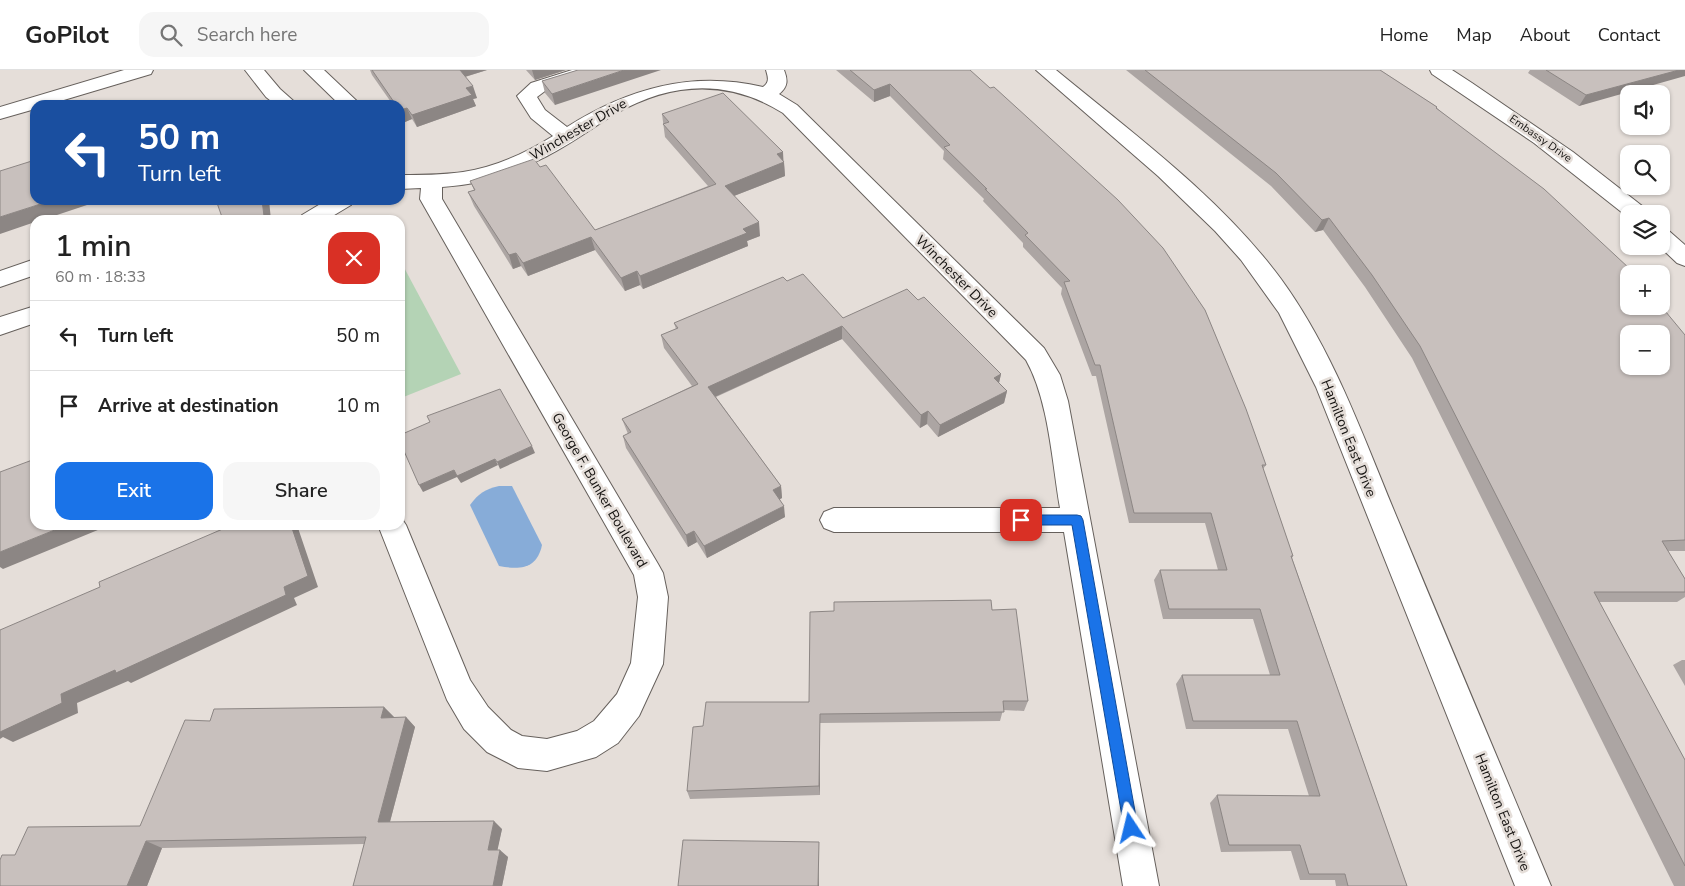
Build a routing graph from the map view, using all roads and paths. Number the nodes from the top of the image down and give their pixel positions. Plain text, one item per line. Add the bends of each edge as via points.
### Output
1 (144, 70) edge
2 (254, 70) edge
3 (313, 70) edge
4 (591, 70) edge
5 (775, 70) edge
6 (1045, 70) edge
7 (1439, 70) edge
8 (767, 94) junction
9 (44, 100) edge
10 (282, 100) edge
11 (346, 100) edge
12 (30, 104) edge
13 (0, 113) edge
14 (568, 136) junction
15 (434, 181) junction
16 (405, 182) edge
17 (335, 205) edge
18 (1627, 205) edge
19 (318, 215) edge
20 (1670, 244) edge
21 (1685, 258) edge
22 (30, 269) edge
23 (0, 279) edge
24 (30, 316) edge
25 (0, 326) edge
26 (834, 520) dead end
27 (1077, 520) junction
28 (394, 530) edge
29 (1142, 886) edge
30 (1533, 886) edge

1 - 9 street
2 - 10 street
3 - 11 street
4 - 14 street via 538,87 527,96 546,122
5 - 8 street via 778,78 776,87
6 - 30 street, Hamilton East Drive via 1192,196 1236,241 1271,283 1295,319 1328,387
7 - 18 street, Embassy Drive via 1548,143
8 - 14 street, Winchester Drive via 734,84 677,84 632,98
8 - 27 street, Winchester Drive via 790,109 1035,354 1047,375 1055,401
12 - 13 street
14 - 15 street, Winchester Drive via 518,163 473,177
15 - 16 street, Winchester Drive
15 - 28 street, George F. Bunker Boulevard via 431,198 648,573 652,597 647,664 628,705 606,732 584,746 547,755 518,752 499,741 476,718 458,689
17 - 19 street
20 - 21 street
22 - 23 street
24 - 25 street
26 - 27 street
27 - 29 street, Winchester Drive

